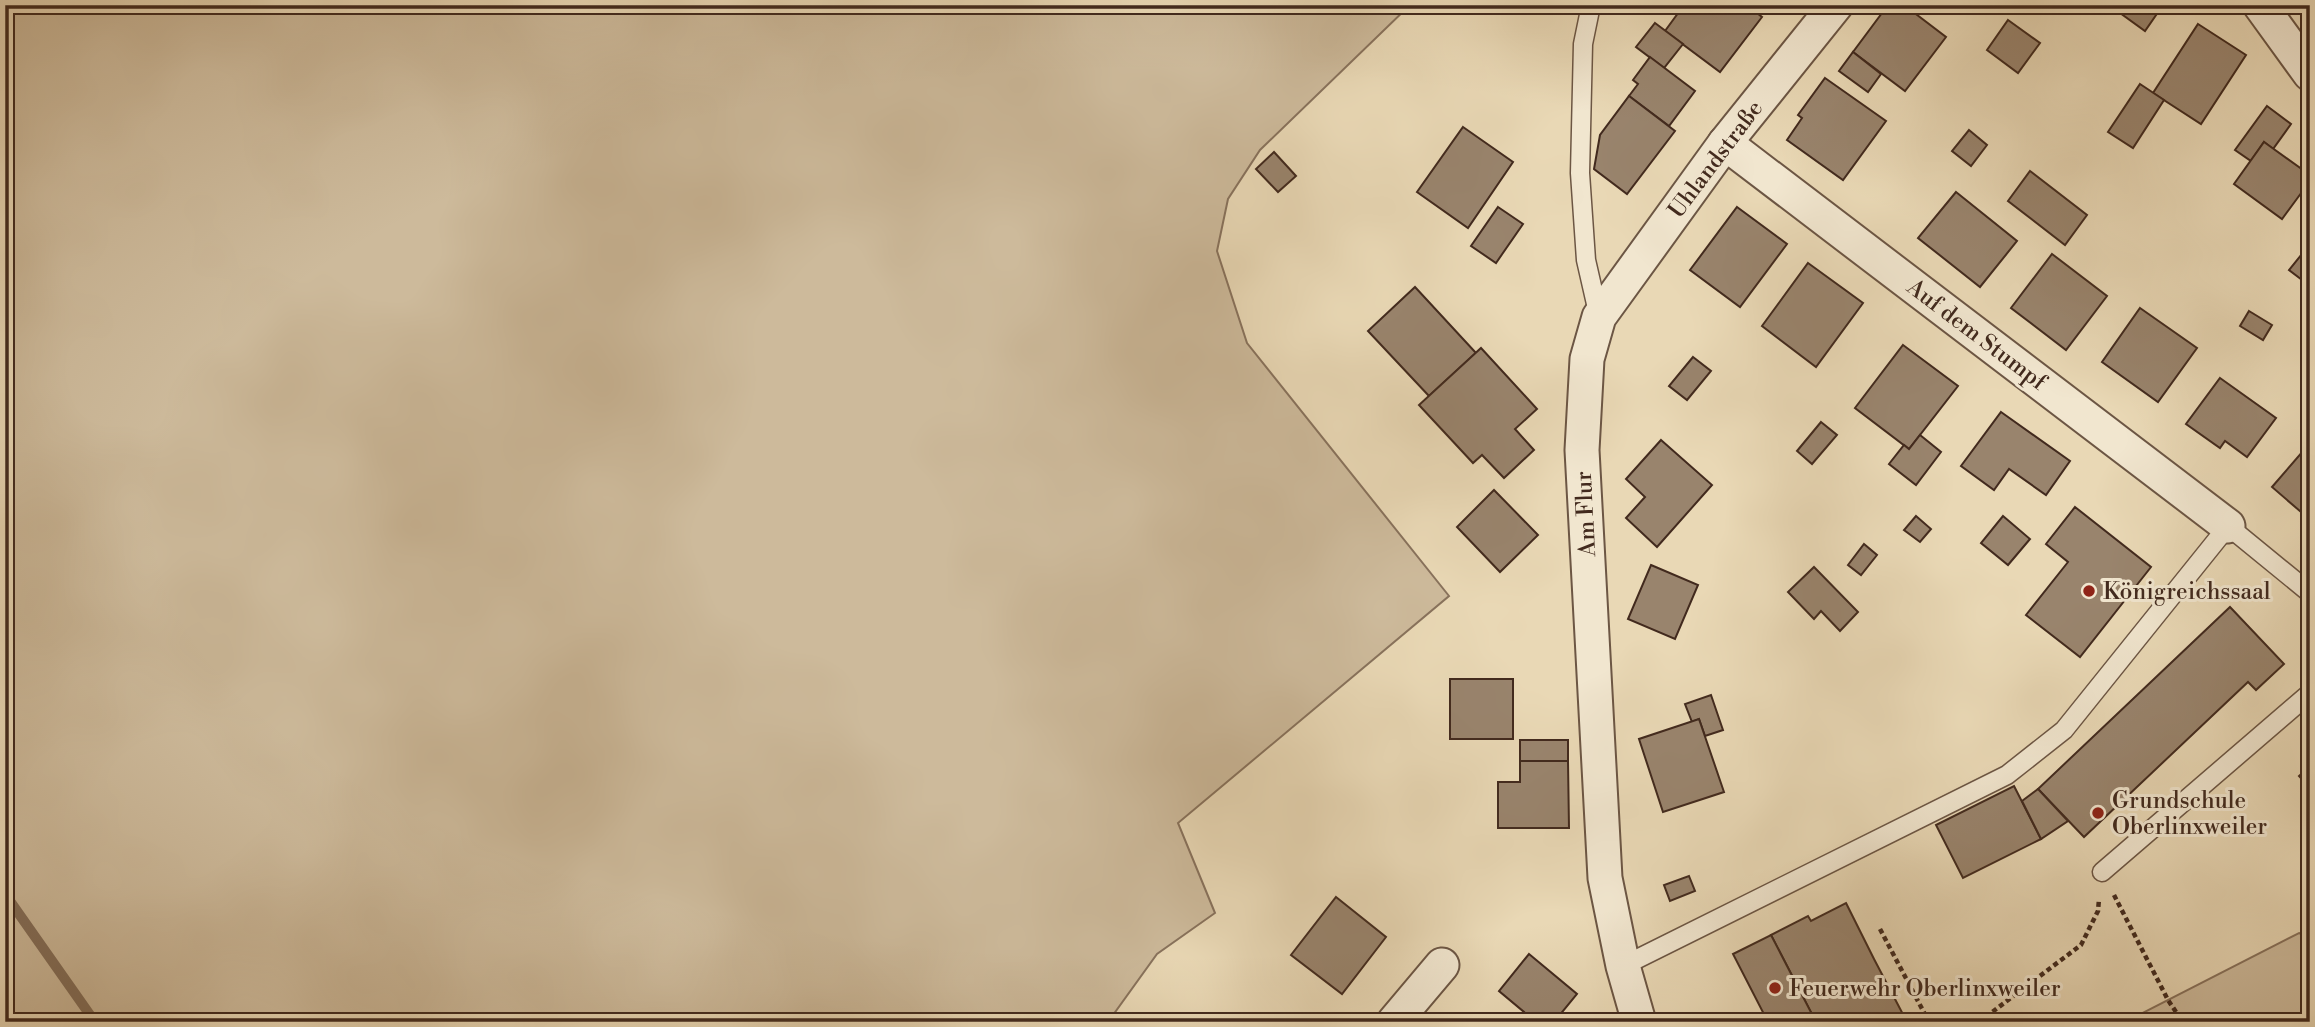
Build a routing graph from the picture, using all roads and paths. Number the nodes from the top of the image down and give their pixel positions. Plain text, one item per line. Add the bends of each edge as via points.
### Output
1 (1591, 5) edge
2 (1836, 5) edge
3 (2260, 5) edge
4 (2310, 74) edge
5 (1725, 143) junction
6 (1599, 317) junction
7 (2228, 526) junction
8 (2310, 593) edge
9 (2310, 693) edge
10 (2102, 872) junction
11 (1880, 929) dead end
12 (1442, 965) dead end
13 (1622, 965) junction
14 (1394, 1022) edge
15 (1639, 1022) edge
16 (1929, 1022) edge
17 (1979, 1022) edge
18 (2189, 1022) edge

1 - 6 lane, Am Flur via 1583,44 1580,173 1586,260
2 - 5 street, Uhlandstraße
3 - 4 street
5 - 6 street, Uhlandstraße
5 - 7 street, Auf dem Stumpf
6 - 13 street, Am Flur via 1587,359 1582,450 1605,878
7 - 8 lane
7 - 13 lane via 2064,730 2007,775
9 - 10 lane
10 - 17 path via 2098,911 2081,945
10 - 18 path via 2168,1000 2180,1018
11 - 16 path
12 - 14 street
13 - 15 street, Am Flur

